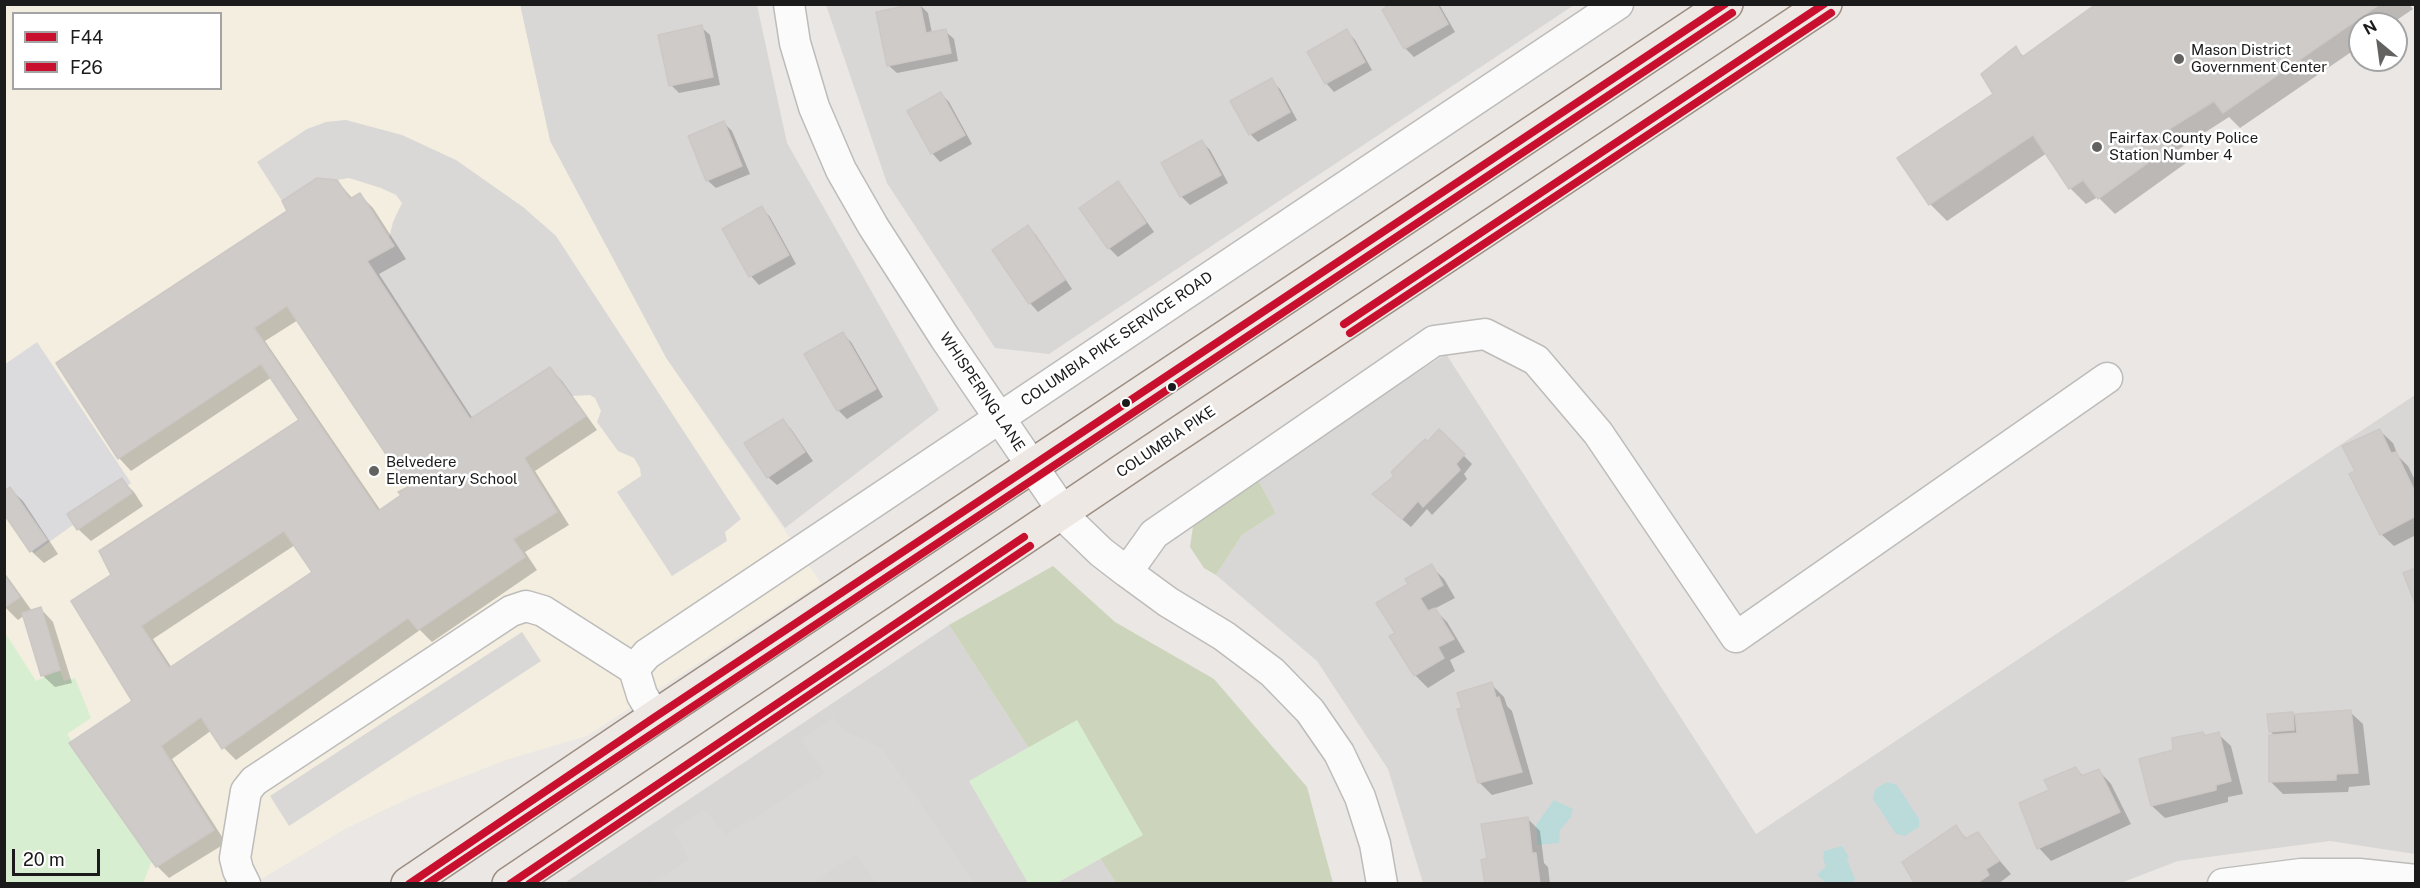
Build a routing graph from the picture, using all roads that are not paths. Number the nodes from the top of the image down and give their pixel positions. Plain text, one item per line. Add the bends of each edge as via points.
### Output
1 (789, 4) edge
2 (1618, 4) edge
3 (1726, 4) edge
4 (1825, 4) edge
5 (2107, 378) dead end
6 (999, 418) junction
7 (1033, 467) junction
8 (1063, 511) junction
9 (1127, 572) junction
10 (634, 669) junction
11 (655, 717) junction
12 (2415, 880) edge
13 (245, 884) edge
14 (408, 884) edge
15 (509, 884) edge
16 (1382, 884) edge
17 (2223, 884) edge

1 - 6 street, WHISPERING LANE via 795,43 814,106 841,170
2 - 6 street, COLUMBIA PIKE SERVICE ROAD
3 - 7 main road
4 - 8 main road, COLUMBIA PIKE
5 - 9 street via 1736,637 1598,434 1536,360 1485,334 1434,341 1154,534
6 - 7 street, WHISPERING LANE
6 - 10 street, COLUMBIA PIKE SERVICE ROAD via 657,648
7 - 8 street, WHISPERING LANE
7 - 11 main road
8 - 9 street, WHISPERING LANE via 1084,536
8 - 15 main road, COLUMBIA PIKE
9 - 16 street, WHISPERING LANE via 1272,672 1310,711 1339,753 1360,798 1375,844
10 - 11 street via 642,695
10 - 13 street via 543,611 526,606 510,611 254,781 246,791 235,858
11 - 14 main road
12 - 17 street via 2359,874 2301,874

